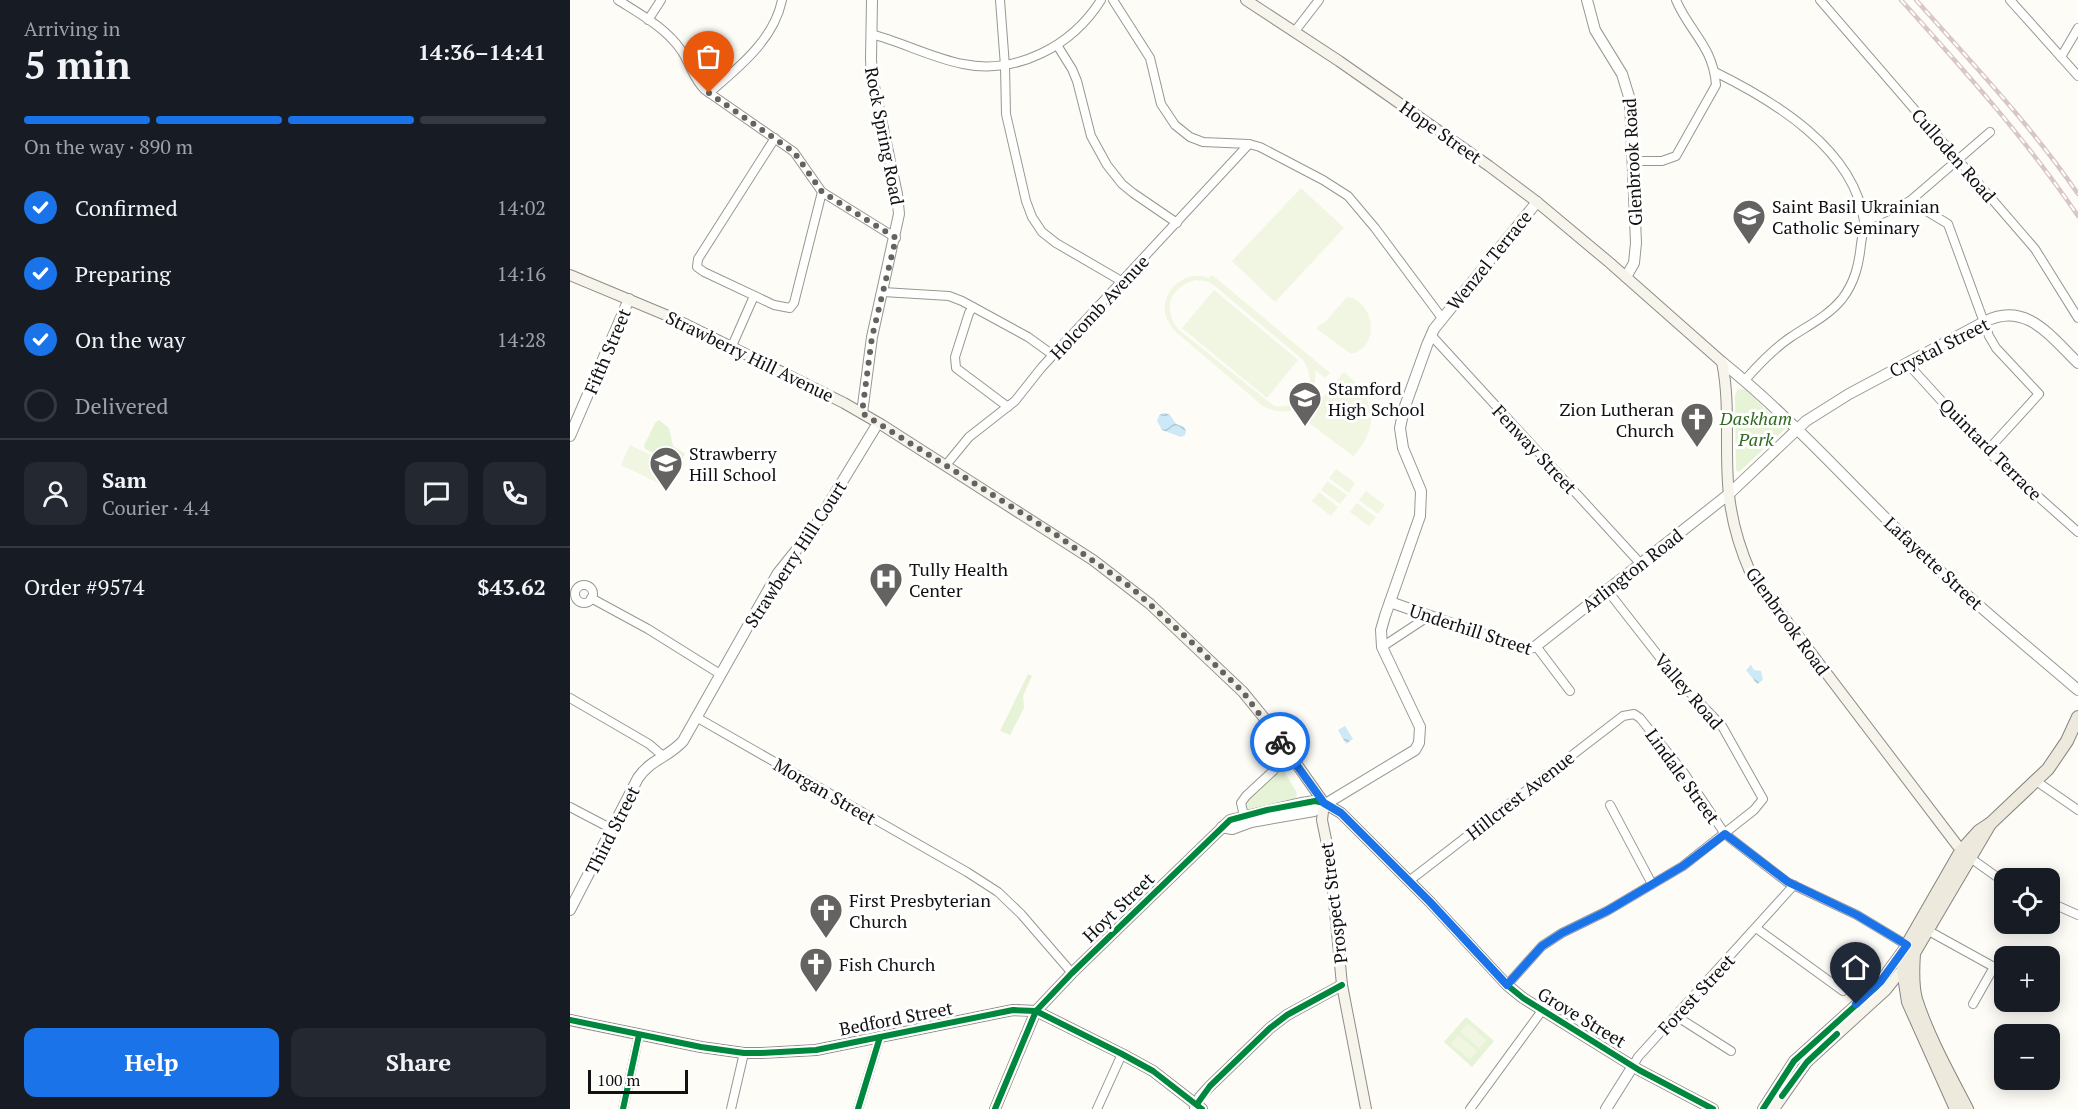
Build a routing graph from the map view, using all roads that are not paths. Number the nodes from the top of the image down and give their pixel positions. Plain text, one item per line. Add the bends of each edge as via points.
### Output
1 (618, 0) edge
2 (661, 0) edge
3 (782, 0) edge
4 (872, 0) edge
5 (1000, 0) edge
6 (1101, 0) edge
7 (1113, 0) edge
8 (1246, 0) edge
9 (1319, 0) edge
10 (1587, 0) edge
11 (1676, 0) edge
12 (1820, 0) edge
13 (2010, 0) edge
14 (648, 20) junction
15 (2078, 27) edge
16 (1295, 31) junction
17 (871, 34) junction
18 (1057, 45) junction
19 (2061, 57) junction
20 (1005, 66) junction
21 (1715, 72) junction
22 (2078, 76) edge
23 (709, 93) junction
24 (1990, 132) dead end
25 (775, 138) junction
26 (1249, 144) junction
27 (1634, 161) junction
28 (1959, 161) junction
29 (822, 192) junction
30 (1910, 201) junction
31 (1536, 202) junction
32 (1864, 222) junction
33 (1177, 223) junction
34 (896, 238) junction
35 (570, 275) edge
36 (1626, 277) junction
37 (1123, 282) junction
38 (883, 292) junction
39 (754, 296) junction
40 (629, 299) junction
41 (973, 307) junction
42 (1442, 318) junction
43 (2078, 318) edge
44 (1984, 322) junction
45 (1431, 335) junction
46 (732, 346) junction
47 (1053, 355) junction
48 (1722, 362) junction
49 (1907, 363) junction
50 (2078, 363) edge
51 (1745, 380) junction
52 (1008, 407) junction
53 (862, 413) junction
54 (878, 423) junction
55 (1796, 428) junction
56 (570, 436) edge
57 (1988, 451) junction
58 (946, 465) junction
59 (1729, 494) junction
60 (2078, 532) edge
61 (1640, 563) junction
62 (1607, 590) junction
63 (591, 598) dead end
64 (1390, 602) junction
65 (1429, 616) junction
66 (1382, 646) junction
67 (1536, 646) junction
68 (720, 674) junction
69 (2078, 690) edge
70 (1570, 691) dead end
71 (570, 698) edge
72 (1634, 714) joint
73 (696, 717) junction
74 (2078, 717) edge
75 (1288, 753) junction
76 (663, 756) junction
77 (2036, 781) junction
78 (1324, 803) junction
79 (1610, 805) dead end
80 (570, 807) edge
81 (2078, 810) edge
82 (1244, 816) junction
83 (1222, 827) junction
84 (612, 829) junction
85 (1725, 834) junction
86 (1965, 854) junction
87 (1994, 875) edge
88 (1409, 881) junction
89 (1652, 884) junction
90 (1794, 885) junction
91 (2060, 907) edge
92 (570, 910) edge
93 (2078, 915) edge
94 (1756, 928) junction
95 (1927, 930) junction
96 (1912, 949) junction
97 (1903, 970) junction
98 (1072, 973) junction
99 (1342, 985) junction
100 (1507, 985) junction
101 (1844, 991) dead end
102 (1973, 1004) dead end
103 (1036, 1011) junction
104 (1541, 1012) junction
105 (1676, 1016) junction
106 (570, 1020) edge
107 (639, 1035) junction
108 (879, 1037) junction
109 (1731, 1051) dead end
110 (744, 1053) junction
111 (1122, 1054) junction
112 (1633, 1066) junction
113 (1198, 1107) edge
114 (622, 1109) edge
115 (731, 1109) edge
116 (858, 1109) edge
117 (995, 1109) edge
118 (1097, 1109) edge
119 (1366, 1109) edge
120 (1470, 1109) edge
121 (1606, 1109) edge
122 (1713, 1109) edge
123 (1763, 1109) edge
124 (1774, 1109) edge
125 (1956, 1109) edge
126 (1967, 1109) edge

1 - 14 street
2 - 14 street
3 - 23 street via 761,43
4 - 17 street, Rock Spring Road
5 - 20 street
6 - 18 street
7 - 26 street via 1150,58 1161,104 1175,125 1203,142
8 - 16 main road, Hope Street
9 - 16 street
10 - 27 street, Glenbrook Road via 1595,30 1628,88
11 - 21 street via 1708,51
12 - 28 street, Culloden Road
13 - 19 street
14 - 23 street via 674,42 696,80
15 - 19 street
16 - 31 main road, Hope Street
17 - 20 street via 961,64
17 - 34 street, Rock Spring Road via 872,77 899,206
18 - 20 street
18 - 33 street via 1072,69 1091,136 1107,165 1122,184
19 - 22 street
20 - 37 street via 1008,125 1026,201 1036,225 1056,243
21 - 27 street via 1716,85 1679,153 1667,160
21 - 32 street via 1768,100 1823,144 1851,182
23 - 25 street
24 - 28 street
25 - 29 street via 794,152
25 - 39 street via 698,259 697,267 704,272
26 - 33 street, Holcomb Avenue
26 - 42 street via 1271,151 1348,196
27 - 36 street, Glenbrook Road via 1636,250
28 - 30 street
28 - 43 street, Culloden Road via 2035,249
29 - 34 street
29 - 39 street via 794,303 784,308
30 - 32 street
30 - 44 street via 1948,224
31 - 36 main road, Hope Street
31 - 42 street, Wenzel Terrace
32 - 51 street via 1858,266 1843,297 1825,316 1774,348
33 - 37 street, Holcomb Avenue
34 - 38 street, Rock Spring Road
35 - 40 main road, Strawberry Hill Avenue
36 - 48 main road
37 - 47 street, Holcomb Avenue
38 - 41 street via 949,296
38 - 53 street, Rock Spring Road via 872,337
39 - 46 street
40 - 46 main road, Strawberry Hill Avenue
40 - 56 street, Fifth Street
41 - 47 street
41 - 52 street via 955,357 956,368
42 - 45 street, Wenzel Terrace
44 - 49 street, Crystal Street
44 - 50 street, Crystal Street via 2008,315 2024,317
44 - 57 street via 1996,348 2039,394
45 - 61 street, Fenway Street
45 - 64 street, Wenzel Terrace via 1400,428 1402,448 1421,491 1420,516
46 - 53 main road, Strawberry Hill Avenue
47 - 52 street, Holcomb Avenue
48 - 51 street, Lafayette Street
48 - 59 main road, Glenbrook Road
49 - 55 street, Crystal Street
49 - 57 street, Quintard Terrace
51 - 55 street, Lafayette Street
52 - 58 street, Holcomb Avenue via 969,437
53 - 54 main road, Strawberry Hill Avenue
54 - 58 main road, Strawberry Hill Avenue
54 - 68 street, Strawberry Hill Court via 814,528 778,573
55 - 59 street, Crystal Street
55 - 69 street, Lafayette Street via 1924,556
57 - 60 street, Quintard Terrace
58 - 75 main road, Strawberry Hill Avenue via 1132,588 1243,692
59 - 61 street, Arlington Road
59 - 86 main road, Glenbrook Road via 1737,536 1751,574
61 - 62 street, Arlington Road
62 - 67 street, Arlington Road
62 - 85 street, Valley Road via 1667,668 1722,726 1763,799
63 - 68 street
64 - 65 street, Underhill Street
64 - 66 street, Wenzel Terrace
65 - 66 street
65 - 67 street, Underhill Street via 1521,648
66 - 78 street via 1419,727 1419,743 1406,757
67 - 70 street, Underhill Street
68 - 73 street, Strawberry Hill Court
71 - 76 street
72 - 85 street, Lindale Street via 1684,773
72 - 88 street, Hillcrest Avenue via 1623,716
73 - 76 street via 683,741
73 - 98 street, Morgan Street via 998,892
74 - 77 main road via 2058,756
75 - 78 main road, Strawberry Hill Avenue
75 - 82 street via 1241,803
76 - 84 street, Third Street via 641,774
77 - 81 street
77 - 86 main road
78 - 82 street, Hoyt Street via 1309,802
78 - 83 street via 1314,811 1232,829
78 - 88 main road, Grove Street via 1341,813
78 - 99 main road, Prospect Street via 1322,820 1330,859
79 - 89 street
80 - 84 street
82 - 83 street, Hoyt Street
83 - 98 street, Hoyt Street
84 - 92 street, Third Street
85 - 89 street
85 - 90 street, Lindale Street
86 - 87 street
86 - 95 main road
86 - 96 main road
88 - 100 main road, Grove Street
89 - 100 street via 1542,946
90 - 94 street, Forest Street
90 - 96 street, Lindale Street via 1857,915
91 - 93 street
94 - 101 street
94 - 105 street, Forest Street
95 - 96 main road
95 - 102 street via 1994,967
96 - 97 main road
96 - 123 main road via 1794,1061
96 - 126 main road via 1916,998
97 - 124 main road via 1807,1062
97 - 125 main road via 1908,1002
98 - 103 street, Hoyt Street
99 - 113 street via 1270,1028 1210,1086
99 - 119 main road, Prospect Street
100 - 104 main road, Grove Street
103 - 108 main road, Bedford Street via 1013,1010
103 - 111 main road, Bedford Street
103 - 117 street, Hoyt Street
104 - 112 main road, Grove Street
104 - 120 street
105 - 109 street
105 - 112 street, Forest Street
106 - 107 main road, Bedford Street
107 - 110 main road, Bedford Street
107 - 114 street
108 - 110 main road, Bedford Street via 816,1050
108 - 116 street
110 - 115 street
111 - 113 main road, Bedford Street via 1153,1071
111 - 118 street
112 - 121 street, Forest Street
112 - 122 main road, Grove Street

